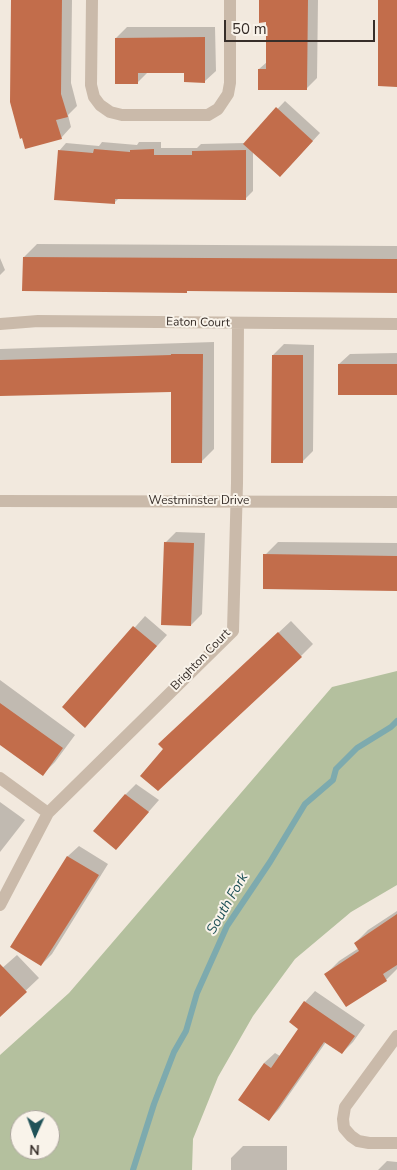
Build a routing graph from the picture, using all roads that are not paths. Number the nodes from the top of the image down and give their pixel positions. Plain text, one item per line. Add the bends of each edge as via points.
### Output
1 (92, 0) edge
2 (230, 0) edge
3 (0, 324) edge
4 (238, 324) junction
5 (397, 324) edge
6 (0, 501) edge
7 (236, 502) junction
8 (397, 502) edge
9 (0, 778) edge
10 (48, 813) junction
11 (0, 904) edge
12 (397, 1036) edge
13 (397, 1143) edge

1 - 2 street via 91,85 94,97 110,112 122,115 208,115 218,109 228,94 230,83
3 - 4 street, Eaton Court via 38,321
4 - 5 street, Eaton Court
4 - 7 street, Brighton Court
6 - 7 street, Westminster Drive
7 - 8 street, Westminster Drive
7 - 10 street, Brighton Court via 233,631
9 - 10 street
10 - 11 street, Brighton Court
12 - 13 street via 345,1107 343,1119 344,1128 358,1141

